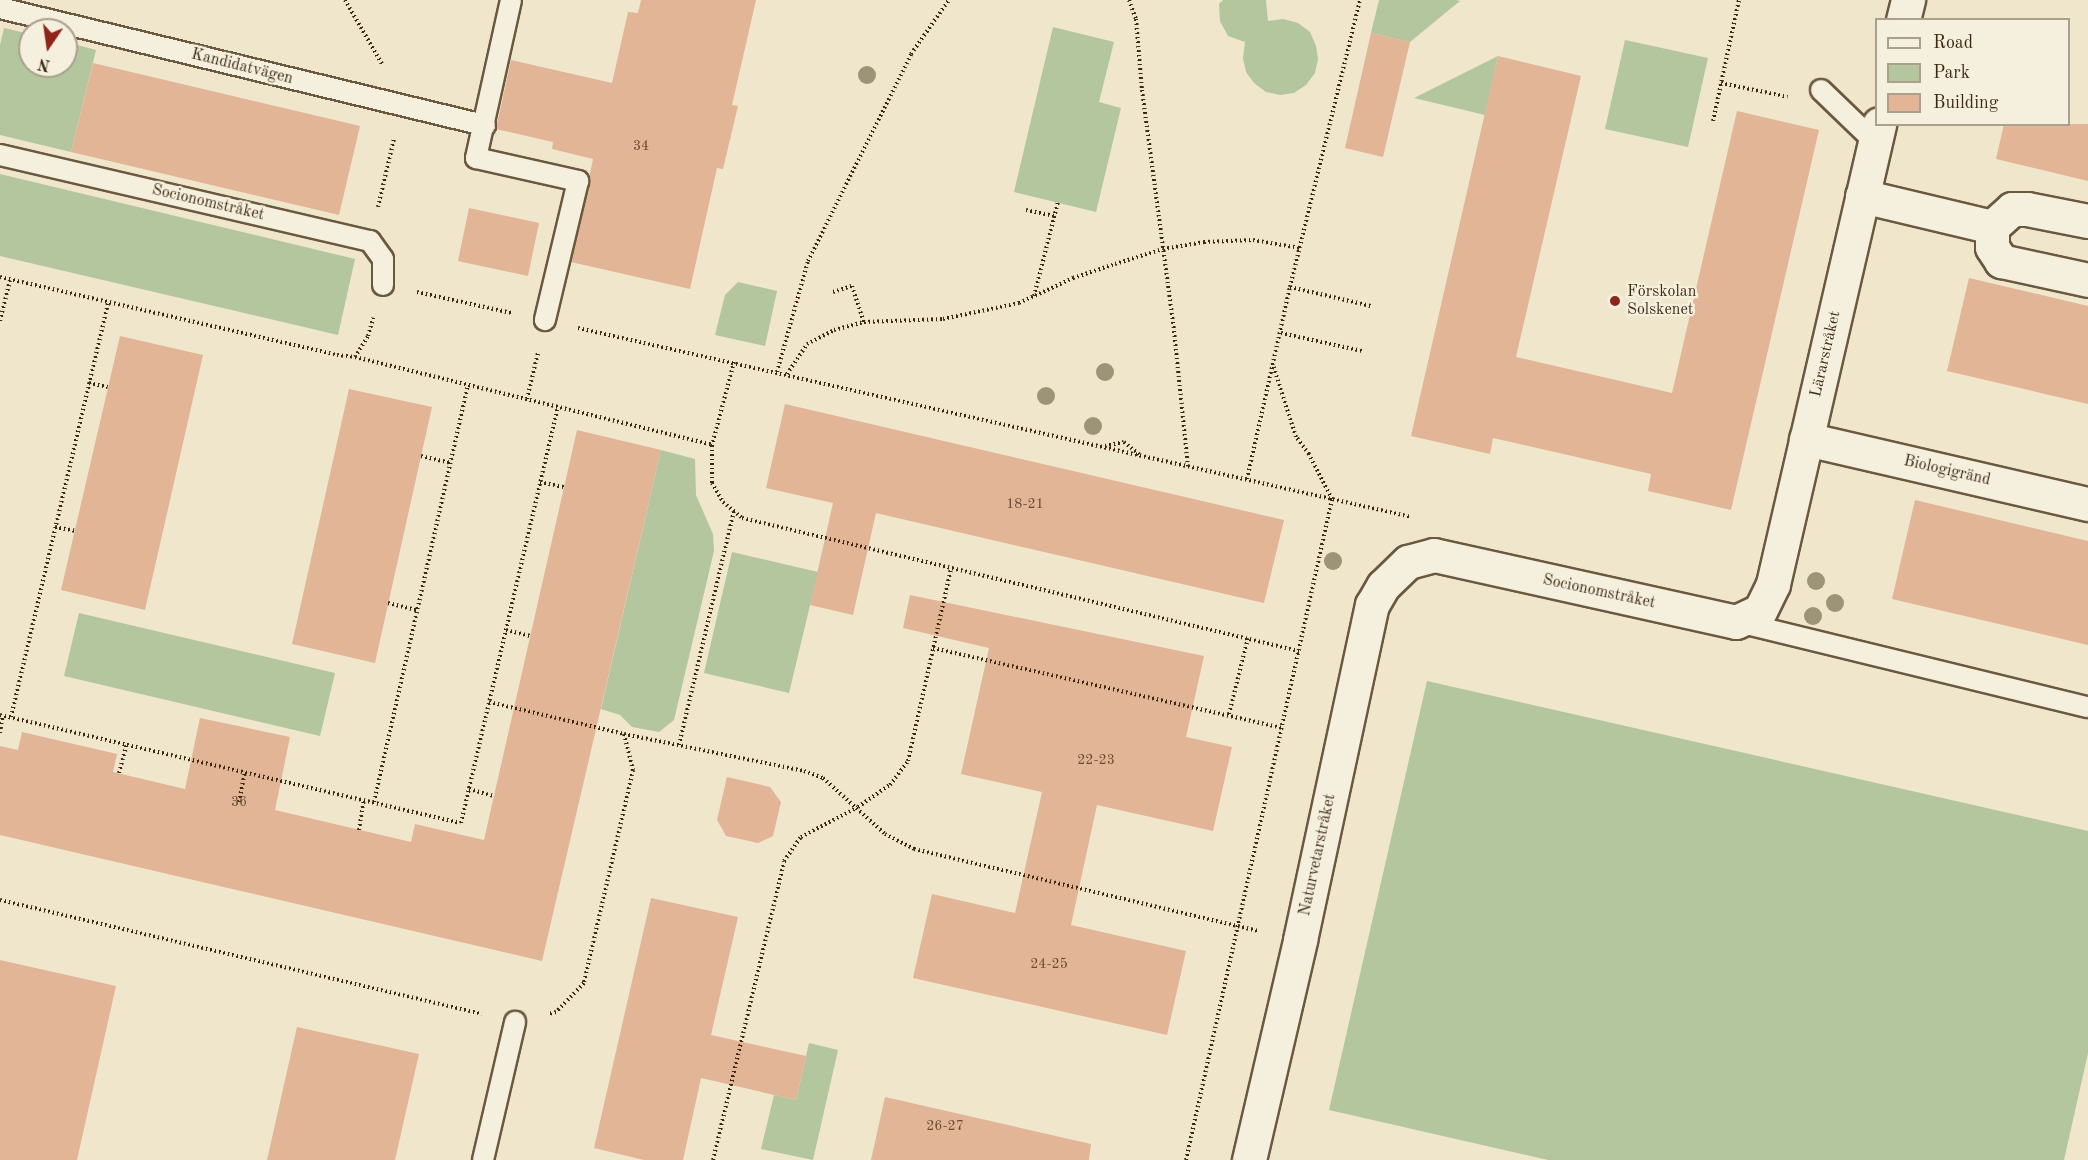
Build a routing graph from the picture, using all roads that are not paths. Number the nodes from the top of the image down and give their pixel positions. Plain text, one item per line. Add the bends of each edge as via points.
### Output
1 (511, 0) edge
2 (1908, 0) edge
3 (0, 8) edge
4 (1904, 18) edge
5 (1821, 90) dead end
6 (485, 126) junction
7 (1877, 133) edge
8 (0, 155) edge
9 (1862, 196) junction
10 (2088, 221) edge
11 (1992, 227) junction
12 (2088, 280) edge
13 (382, 285) road end
14 (545, 320) road end
15 (1806, 439) junction
16 (2088, 504) edge
17 (1408, 562) joint
18 (1736, 622) junction
19 (2088, 707) edge
20 (515, 1022) road end
21 (483, 1160) edge
22 (1249, 1160) edge

1 - 6 lane
2 - 4 street
3 - 6 lane, Kandidatvägen
5 - 7 lane
6 - 14 lane via 476,158 578,181
7 - 9 street, Lärarstråket
8 - 13 lane, Socionomstråket via 370,241 383,259
9 - 11 street
9 - 15 street, Lärarstråket
10 - 11 street via 2012,208
11 - 12 street via 1992,247 2001,261
15 - 16 street, Biologigränd
15 - 18 street, Lärarstråket via 1773,584 1760,611
17 - 18 street, Socionomstråket via 1434,555
17 - 22 street, Naturvetarstråket via 1383,586 1372,605
18 - 19 lane
20 - 21 lane

